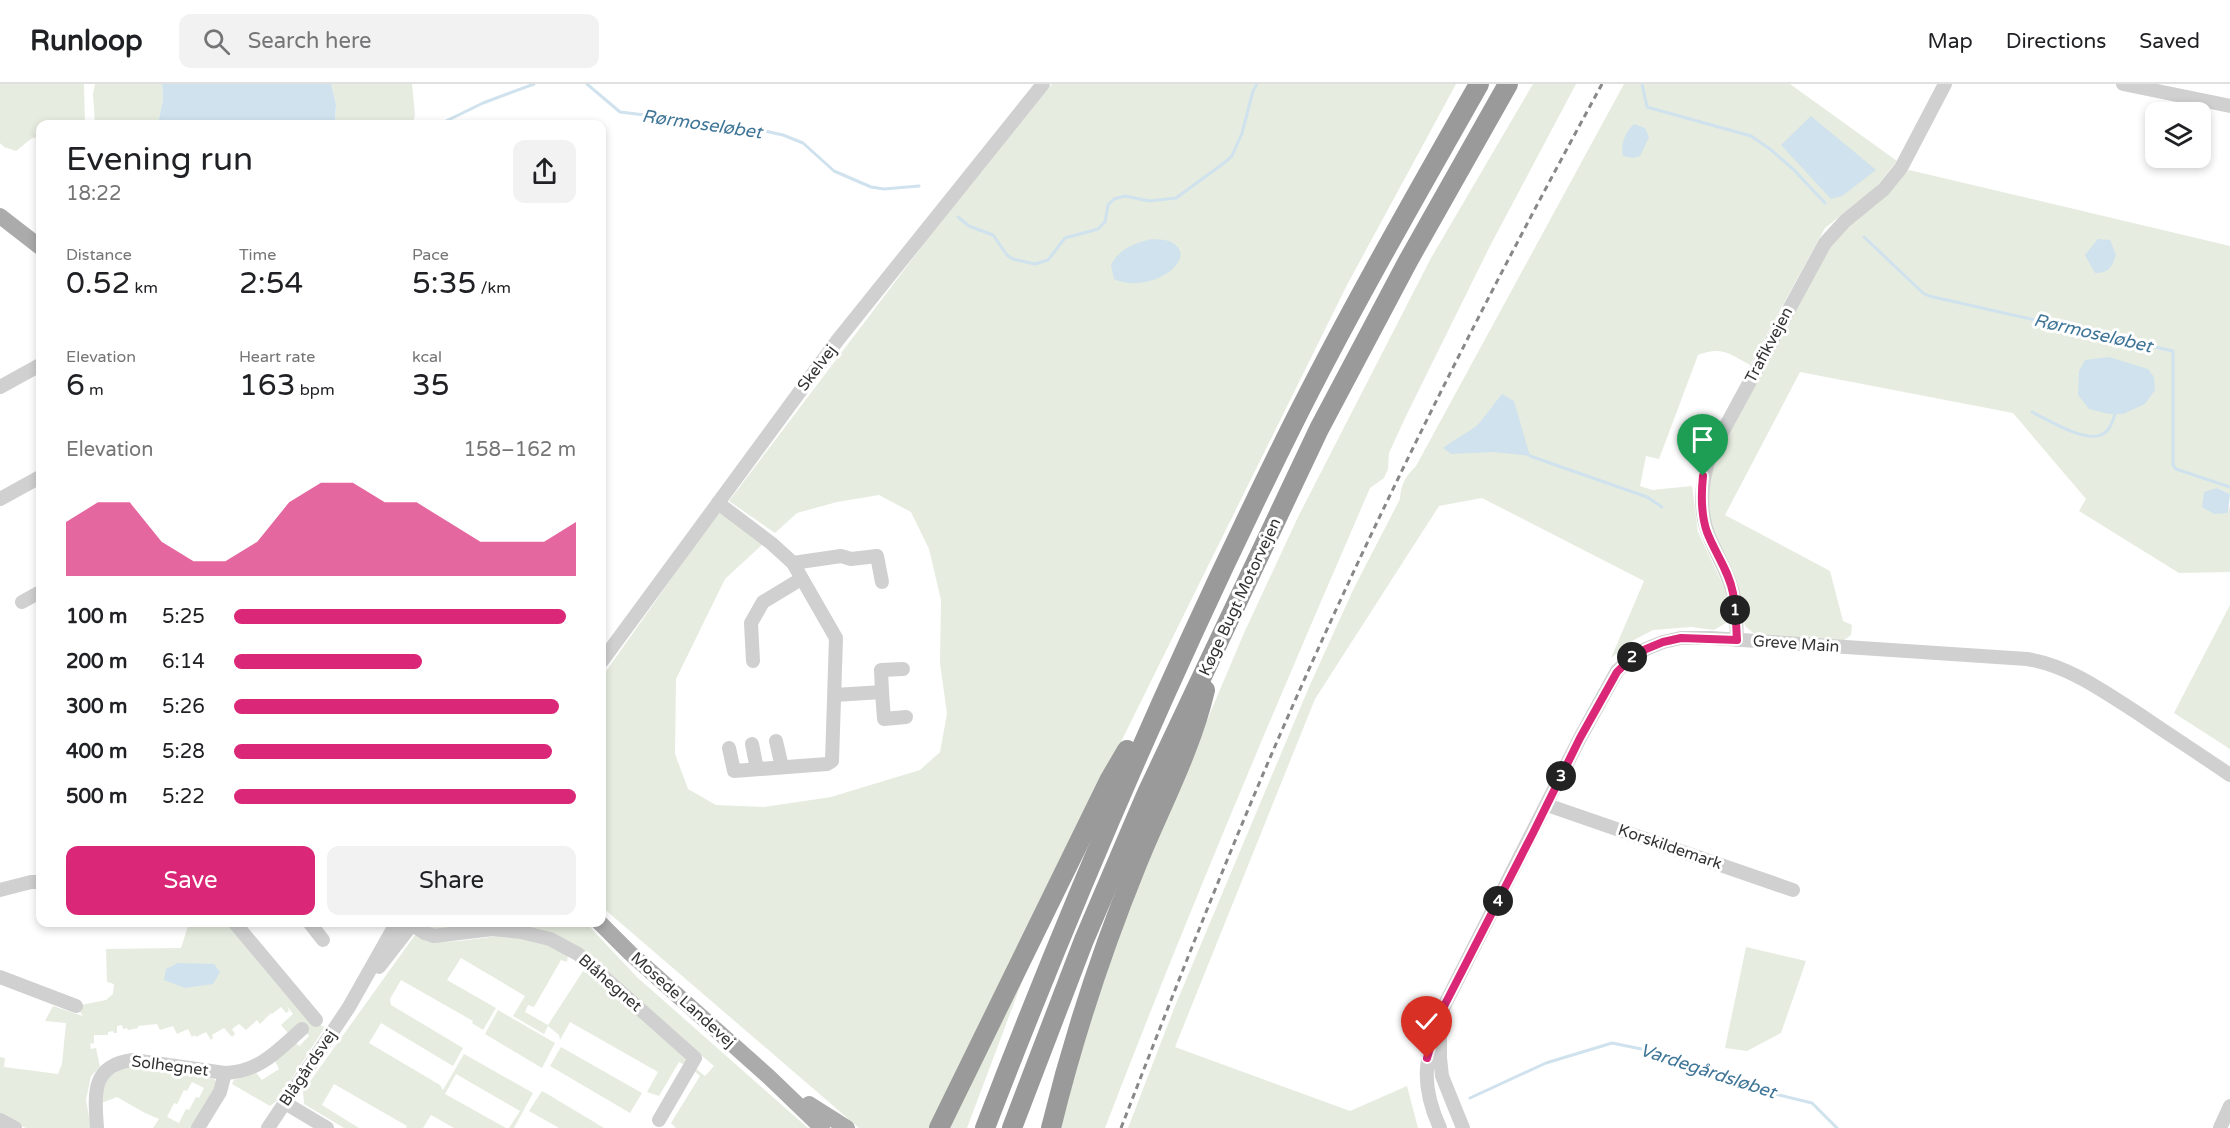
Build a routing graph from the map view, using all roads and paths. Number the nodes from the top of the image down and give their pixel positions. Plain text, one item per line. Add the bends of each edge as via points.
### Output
1 (1043, 84) edge
2 (1479, 84) edge
3 (1508, 84) edge
4 (1944, 84) edge
5 (2123, 84) edge
6 (2230, 106) edge
7 (0, 216) edge
8 (36, 244) edge
9 (36, 367) edge
10 (0, 387) edge
11 (36, 479) edge
12 (0, 499) edge
13 (718, 503) junction
14 (793, 563) junction
15 (801, 579) junction
16 (882, 582) dead end
17 (36, 594) edge
18 (22, 602) dead end
19 (1737, 640) junction
20 (1216, 648) junction
21 (606, 656) edge
22 (753, 661) dead end
23 (1178, 665) junction
24 (903, 669) dead end
25 (882, 692) junction
26 (835, 695) junction
27 (906, 717) dead end
28 (776, 741) dead end
29 (752, 744) dead end
30 (729, 748) dead end
31 (782, 767) junction
32 (757, 769) junction
33 (2230, 775) edge
34 (1547, 805) junction
35 (36, 882) edge
36 (0, 890) edge
37 (1793, 890) dead end
38 (238, 927) edge
39 (313, 927) edge
40 (394, 927) edge
41 (409, 927) edge
42 (416, 927) edge
43 (604, 927) edge
44 (323, 940) dead end
45 (0, 977) edge
46 (76, 1006) dead end
47 (349, 1007) junction
48 (1440, 1014) junction
49 (316, 1020) dead end
50 (302, 1029) dead end
51 (225, 1073) junction
52 (769, 1077) junction
53 (285, 1103) junction
54 (2230, 1106) edge
55 (0, 1120) edge
56 (659, 1120) dead end
57 (15, 1128) edge
58 (97, 1128) edge
59 (198, 1128) edge
60 (268, 1128) edge
61 (327, 1128) edge
62 (822, 1128) edge
63 (847, 1128) edge
64 (939, 1128) edge
65 (985, 1128) edge
66 (1012, 1128) edge
67 (1051, 1128) edge
68 (1440, 1128) edge
69 (1463, 1128) edge
70 (2220, 1128) edge

1 - 13 street, Skelvej via 837,341
2 - 23 highway, Køge Bugt Motorvejen via 1387,246 1293,425
3 - 20 highway, Køge Bugt Motorvejen via 1319,429
4 - 19 street, Trafikvejen via 1901,168 1883,190 1825,243 1710,455 1701,497 1704,519 1733,593
5 - 6 street
7 - 8 main road
9 - 10 street
11 - 12 street
13 - 14 street
13 - 21 street, Skelvej
14 - 15 street
14 - 16 street via 842,555 851,559 877,556
15 - 22 street via 763,602 751,623
15 - 26 street via 836,638
17 - 18 street
19 - 33 street, Greve Main via 2047,662 2107,694
19 - 34 street, Greve Main via 1681,638 1654,645 1630,659 1617,672
20 - 66 highway, Køge Bugt Motorvejen via 1107,887
20 - 67 highway via 1199,718 1136,865 1093,980
23 - 64 highway via 1110,779
23 - 65 highway, Køge Bugt Motorvejen via 1048,963
24 - 25 street via 881,670
25 - 26 street
25 - 27 street via 884,719
26 - 31 street via 832,760 827,764
28 - 31 street
29 - 32 street
30 - 32 street via 734,771
31 - 32 street
34 - 37 street, Korskildemark
34 - 48 street, Greve Main
35 - 36 street
38 - 49 street
39 - 44 street
40 - 47 street, Blågårdsvej
41 - 47 street, Blågårdsvej
42 - 56 street, Blåhegnet via 434,936 493,929 521,932 550,939 578,954 695,1058
43 - 52 main road, Mosede Landevej
45 - 46 street
47 - 53 street, Blågårdsvej
48 - 68 street, Greve Main via 1427,1058 1426,1080
48 - 69 street, Greve Main via 1442,1076
50 - 51 street, Solhegnet via 256,1066
51 - 58 street, Solhegnet via 122,1061 100,1077 96,1087
51 - 59 street, Solhegnet via 220,1092
52 - 62 main road, Mosede Landevej
52 - 63 main road, Mosede Landevej
53 - 60 street, Blågårdsvej
53 - 61 street
54 - 70 street
55 - 57 street

